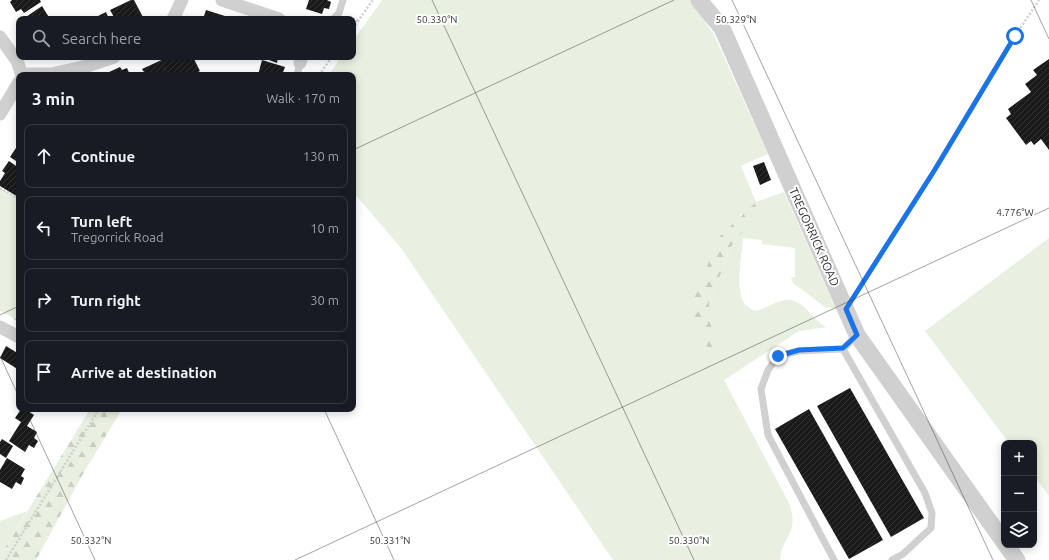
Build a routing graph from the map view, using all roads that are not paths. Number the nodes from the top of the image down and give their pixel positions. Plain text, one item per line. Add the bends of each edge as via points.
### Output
1 (182, 0) edge
2 (222, 0) edge
3 (343, 0) edge
4 (699, 0) edge
5 (174, 16) edge
6 (270, 16) edge
7 (336, 16) edge
8 (0, 37) edge
9 (16, 60) edge
10 (16, 60) edge
11 (109, 60) edge
12 (89, 71) edge
13 (20, 72) edge
14 (76, 72) edge
15 (16, 86) edge
16 (0, 114) edge
17 (0, 327) edge
18 (16, 335) edge
19 (857, 335) junction
20 (843, 348) junction
21 (1001, 538) edge
22 (1008, 548) edge
23 (834, 560) edge
24 (892, 560) edge
25 (1017, 560) edge

1 - 5 street
2 - 6 street
3 - 7 lane
4 - 19 street, TREGORRICK ROAD via 722,28
8 - 10 street
9 - 13 street
11 - 12 street
12 - 14 street
15 - 16 street
17 - 18 street
19 - 20 lane
19 - 21 street, TREGORRICK ROAD
20 - 23 lane via 799,350 778,356 768,370 761,389 768,436
20 - 24 lane via 926,493 932,513 931,528 903,554
22 - 25 street

